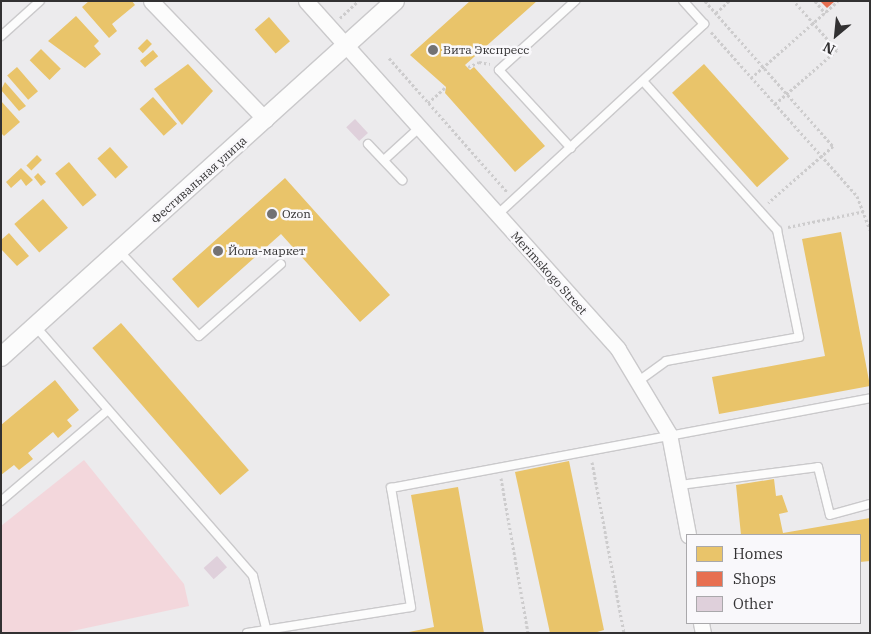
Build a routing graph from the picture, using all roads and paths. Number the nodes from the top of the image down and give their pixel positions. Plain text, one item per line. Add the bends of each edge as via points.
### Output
1 (40, 1) edge
2 (151, 1) edge
3 (306, 1) edge
4 (358, 1) edge
5 (395, 1) edge
6 (575, 1) edge
7 (683, 1) edge
8 (705, 1) edge
9 (729, 1) edge
10 (794, 1) edge
11 (815, 1) edge
12 (838, 1) edge
13 (825, 12) junction
14 (716, 13) junction
15 (813, 23) junction
16 (704, 24) junction
17 (329, 27) junction
18 (1, 36) edge
19 (346, 45) junction
20 (389, 58) dead end
21 (763, 67) junction
22 (468, 68) dead end
23 (499, 70) junction
24 (751, 78) junction
25 (643, 81) junction
26 (446, 87) dead end
27 (787, 94) junction
28 (428, 103) junction
29 (775, 104) junction
30 (266, 120) junction
31 (419, 128) junction
32 (368, 144) dead end
33 (571, 148) junction
34 (821, 157) junction
35 (384, 160) junction
36 (402, 180) dead end
37 (514, 200) junction
38 (760, 210) junction
39 (865, 211) junction
40 (497, 215) junction
41 (777, 230) junction
42 (870, 230) edge
43 (120, 252) junction
44 (281, 264) dead end
45 (36, 327) junction
46 (1, 357) edge
47 (640, 380) junction
48 (870, 398) edge
49 (108, 410) junction
50 (669, 434) junction
51 (590, 450) junction
52 (499, 467) junction
53 (680, 484) junction
54 (1, 501) edge
55 (870, 504) edge
56 (688, 534) edge
57 (267, 631) edge
58 (247, 633) edge
59 (528, 633) edge
60 (624, 633) edge

1 - 18 lane
2 - 30 street
3 - 17 street, Merimskogo Street
4 - 17 path
5 - 19 street, Фестивальная улица
6 - 23 lane
7 - 16 lane
8 - 14 path
9 - 14 path
10 - 15 path
11 - 13 path
12 - 13 path
13 - 15 path
14 - 21 path
15 - 21 path
15 - 27 path via 837,50
16 - 24 path
16 - 25 lane
17 - 19 street, Merimskogo Street
19 - 30 street, Фестивальная улица
19 - 31 street, Merimskogo Street
20 - 28 path
21 - 24 path
21 - 27 path
22 - 23 path via 486,62
23 - 33 lane
24 - 29 path
25 - 33 lane
25 - 38 lane
26 - 28 path
27 - 29 path
27 - 34 path via 833,146
28 - 37 path
29 - 34 path
30 - 43 street, Фестивальная улица
31 - 35 lane
31 - 40 street, Merimskogo Street
32 - 35 lane
33 - 37 lane
34 - 38 path
34 - 39 path
35 - 36 lane
37 - 40 lane
38 - 41 lane
39 - 41 path
39 - 42 path
40 - 47 street, Merimskogo Street via 618,349
41 - 47 lane via 799,338 666,362
43 - 44 lane via 199,336
43 - 45 street, Фестивальная улица
45 - 46 street, Фестивальная улица
45 - 49 lane
47 - 50 street, Merimskogo Street
48 - 50 lane
49 - 54 lane
49 - 57 lane via 253,576
50 - 51 lane
50 - 53 street, Merimskogo Street
51 - 52 lane
51 - 60 path
52 - 57 lane via 392,488 411,607
52 - 59 path
53 - 55 lane via 818,467 830,515
53 - 56 street, Merimskogo Street
57 - 58 lane

